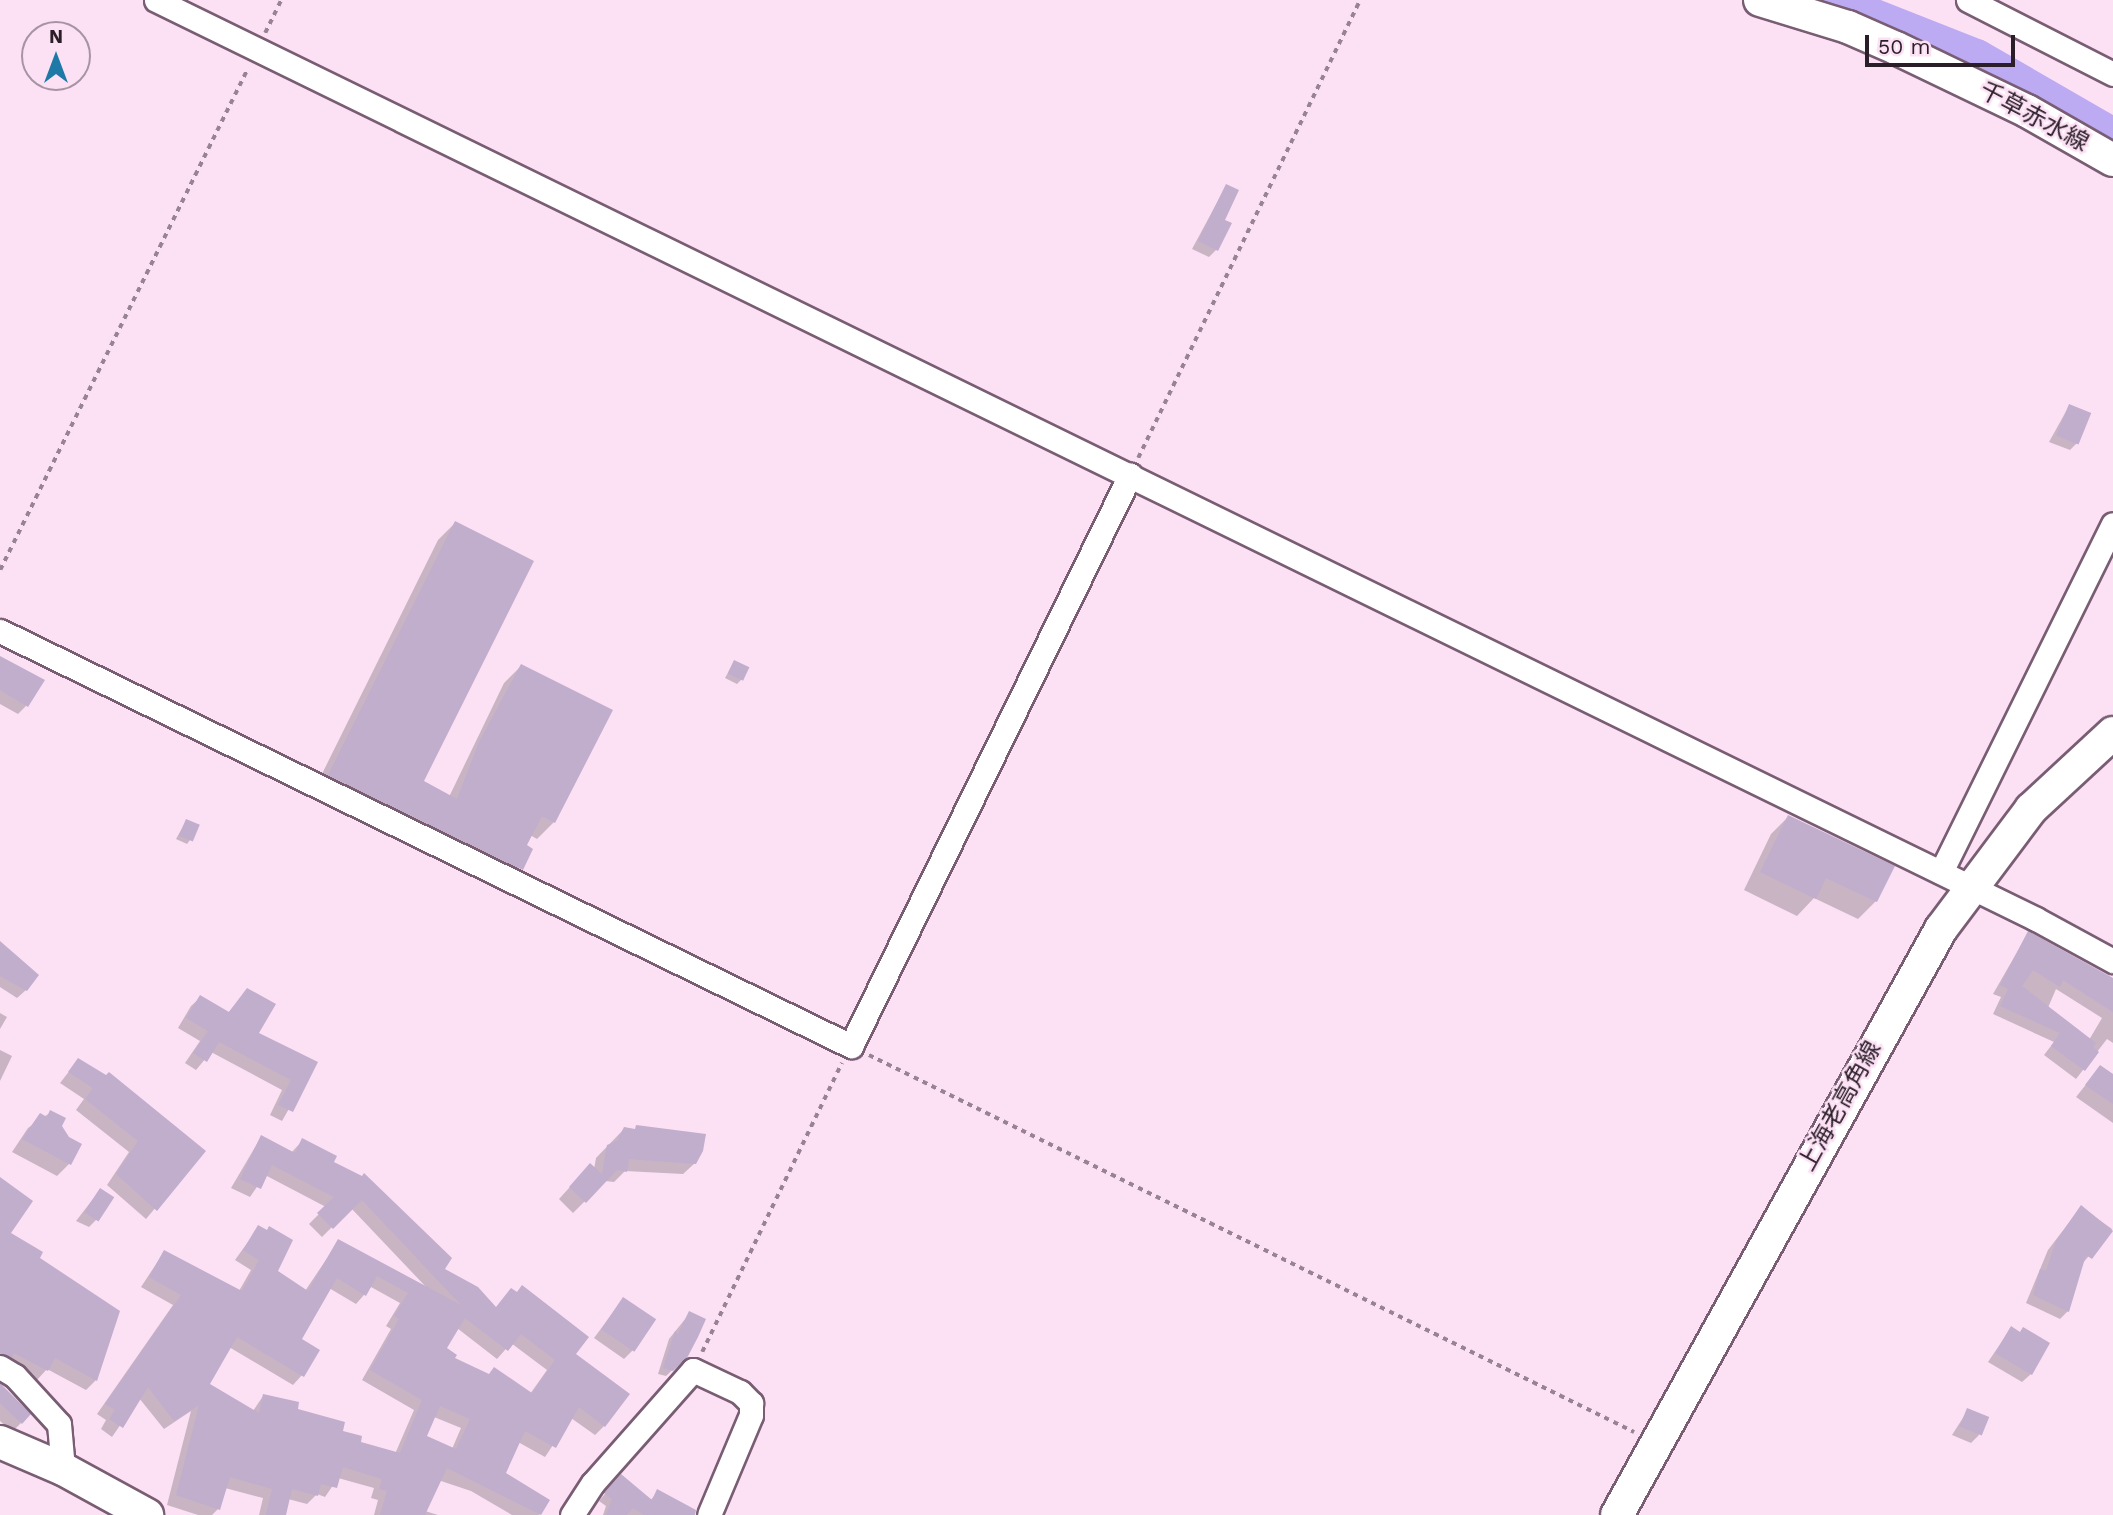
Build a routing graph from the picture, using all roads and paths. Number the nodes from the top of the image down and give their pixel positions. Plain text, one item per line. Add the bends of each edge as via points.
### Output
1 (156, 0) edge
2 (281, 0) edge
3 (1360, 0) edge
4 (1760, 0) edge
5 (1968, 0) edge
6 (257, 49) junction
7 (2113, 74) edge
8 (2113, 160) edge
9 (1130, 475) junction
10 (2113, 524) edge
11 (0, 570) edge
12 (0, 631) edge
13 (2113, 733) edge
14 (1941, 872) junction
15 (1970, 888) junction
16 (2113, 961) edge
17 (851, 1046) junction
18 (0, 1367) edge
19 (693, 1370) junction
20 (0, 1442) edge
21 (1657, 1443) junction
22 (63, 1469) junction
23 (143, 1514) edge
24 (572, 1515) edge
25 (709, 1515) edge
26 (1617, 1515) edge

1 - 6 street
2 - 6 path
3 - 9 path
4 - 8 main road, 千草赤水線 via 1848,27 1896,48 2027,111
5 - 7 street
6 - 9 street
6 - 11 path
9 - 14 street
9 - 17 street
10 - 14 street
12 - 17 street
13 - 15 main road, 上海老高角線 via 2031,809
14 - 15 street
15 - 16 street
15 - 21 main road, 上海老高角線 via 1900,998
17 - 19 path
17 - 21 path
18 - 22 street via 15,1376 59,1424
19 - 24 street via 593,1483
19 - 25 street via 740,1392 751,1403 751,1415
20 - 22 main road
21 - 26 main road, 上海老高角線
22 - 23 main road

